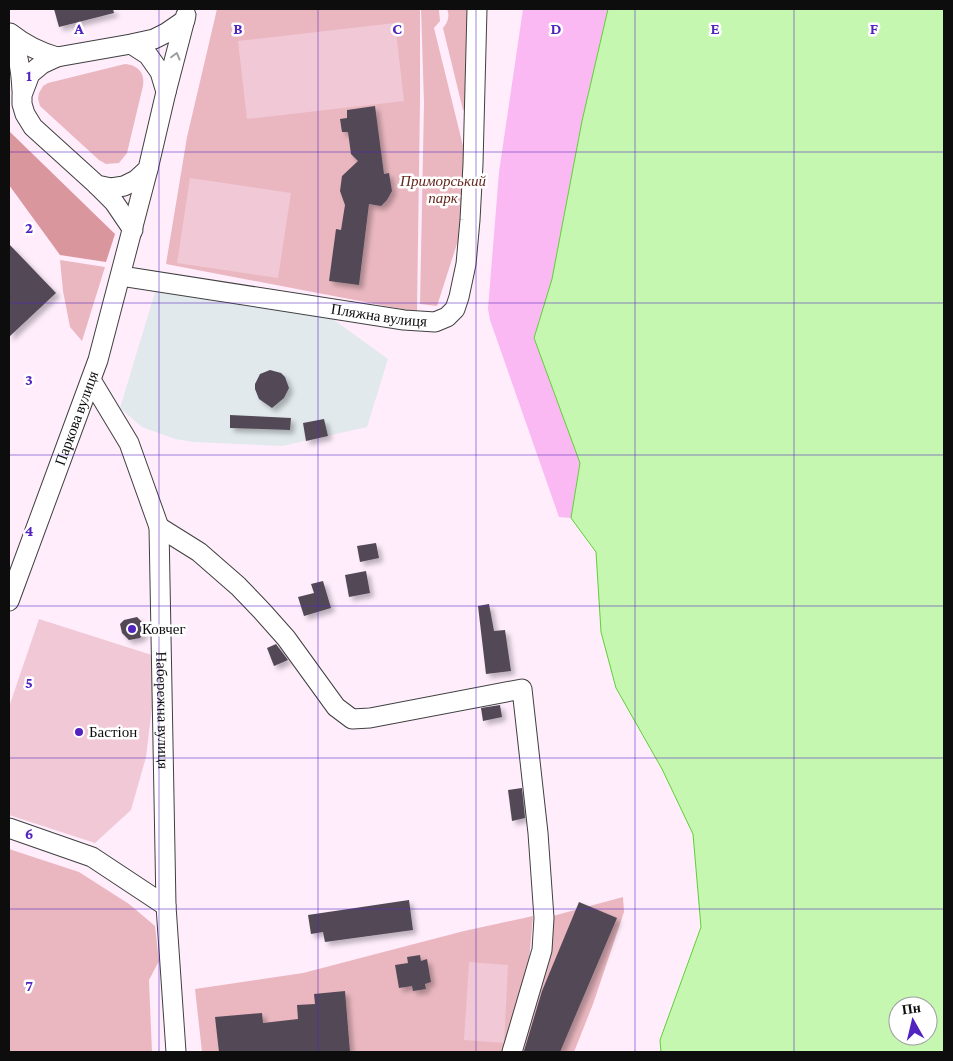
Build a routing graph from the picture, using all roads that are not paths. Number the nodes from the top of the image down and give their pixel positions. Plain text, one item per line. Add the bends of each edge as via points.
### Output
1 (477, 9) edge
2 (187, 14) edge
3 (10, 33) edge
4 (131, 44) junction
5 (57, 57) junction
6 (166, 92) junction
7 (22, 95) junction
8 (148, 169) junction
9 (97, 184) junction
10 (133, 230) junction
11 (121, 276) junction
12 (91, 380) junction
13 (159, 527) junction
14 (9, 601) edge
15 (9, 828) edge
16 (166, 906) junction
17 (176, 1052) edge
18 (512, 1052) edge

1 - 11 street, Пляжна вулиця via 467,255 459,297 455,309 447,317 435,322 404,320
2 - 4 street via 166,33
6 -> 2 street
3 - 5 street via 26,46
3 - 7 street via 20,62
4 - 5 street
4 - 6 street via 148,55 160,72
5 - 7 street via 30,74
6 - 8 street
7 - 9 street via 25,114 33,127
8 - 9 street via 124,186 111,188
8 - 10 street, Паркова вулиця
9 - 10 street
10 - 11 street, Паркова вулиця
11 - 12 street, Паркова вулиця
12 - 13 street, Набережна вулиця via 128,443
12 - 14 street, Паркова вулиця
13 - 16 street, Набережна вулиця
13 - 18 street via 199,552 238,586 286,638 336,707 352,719 522,689 544,918 542,950
15 - 16 street via 92,857
16 - 17 street, Набережна вулиця

